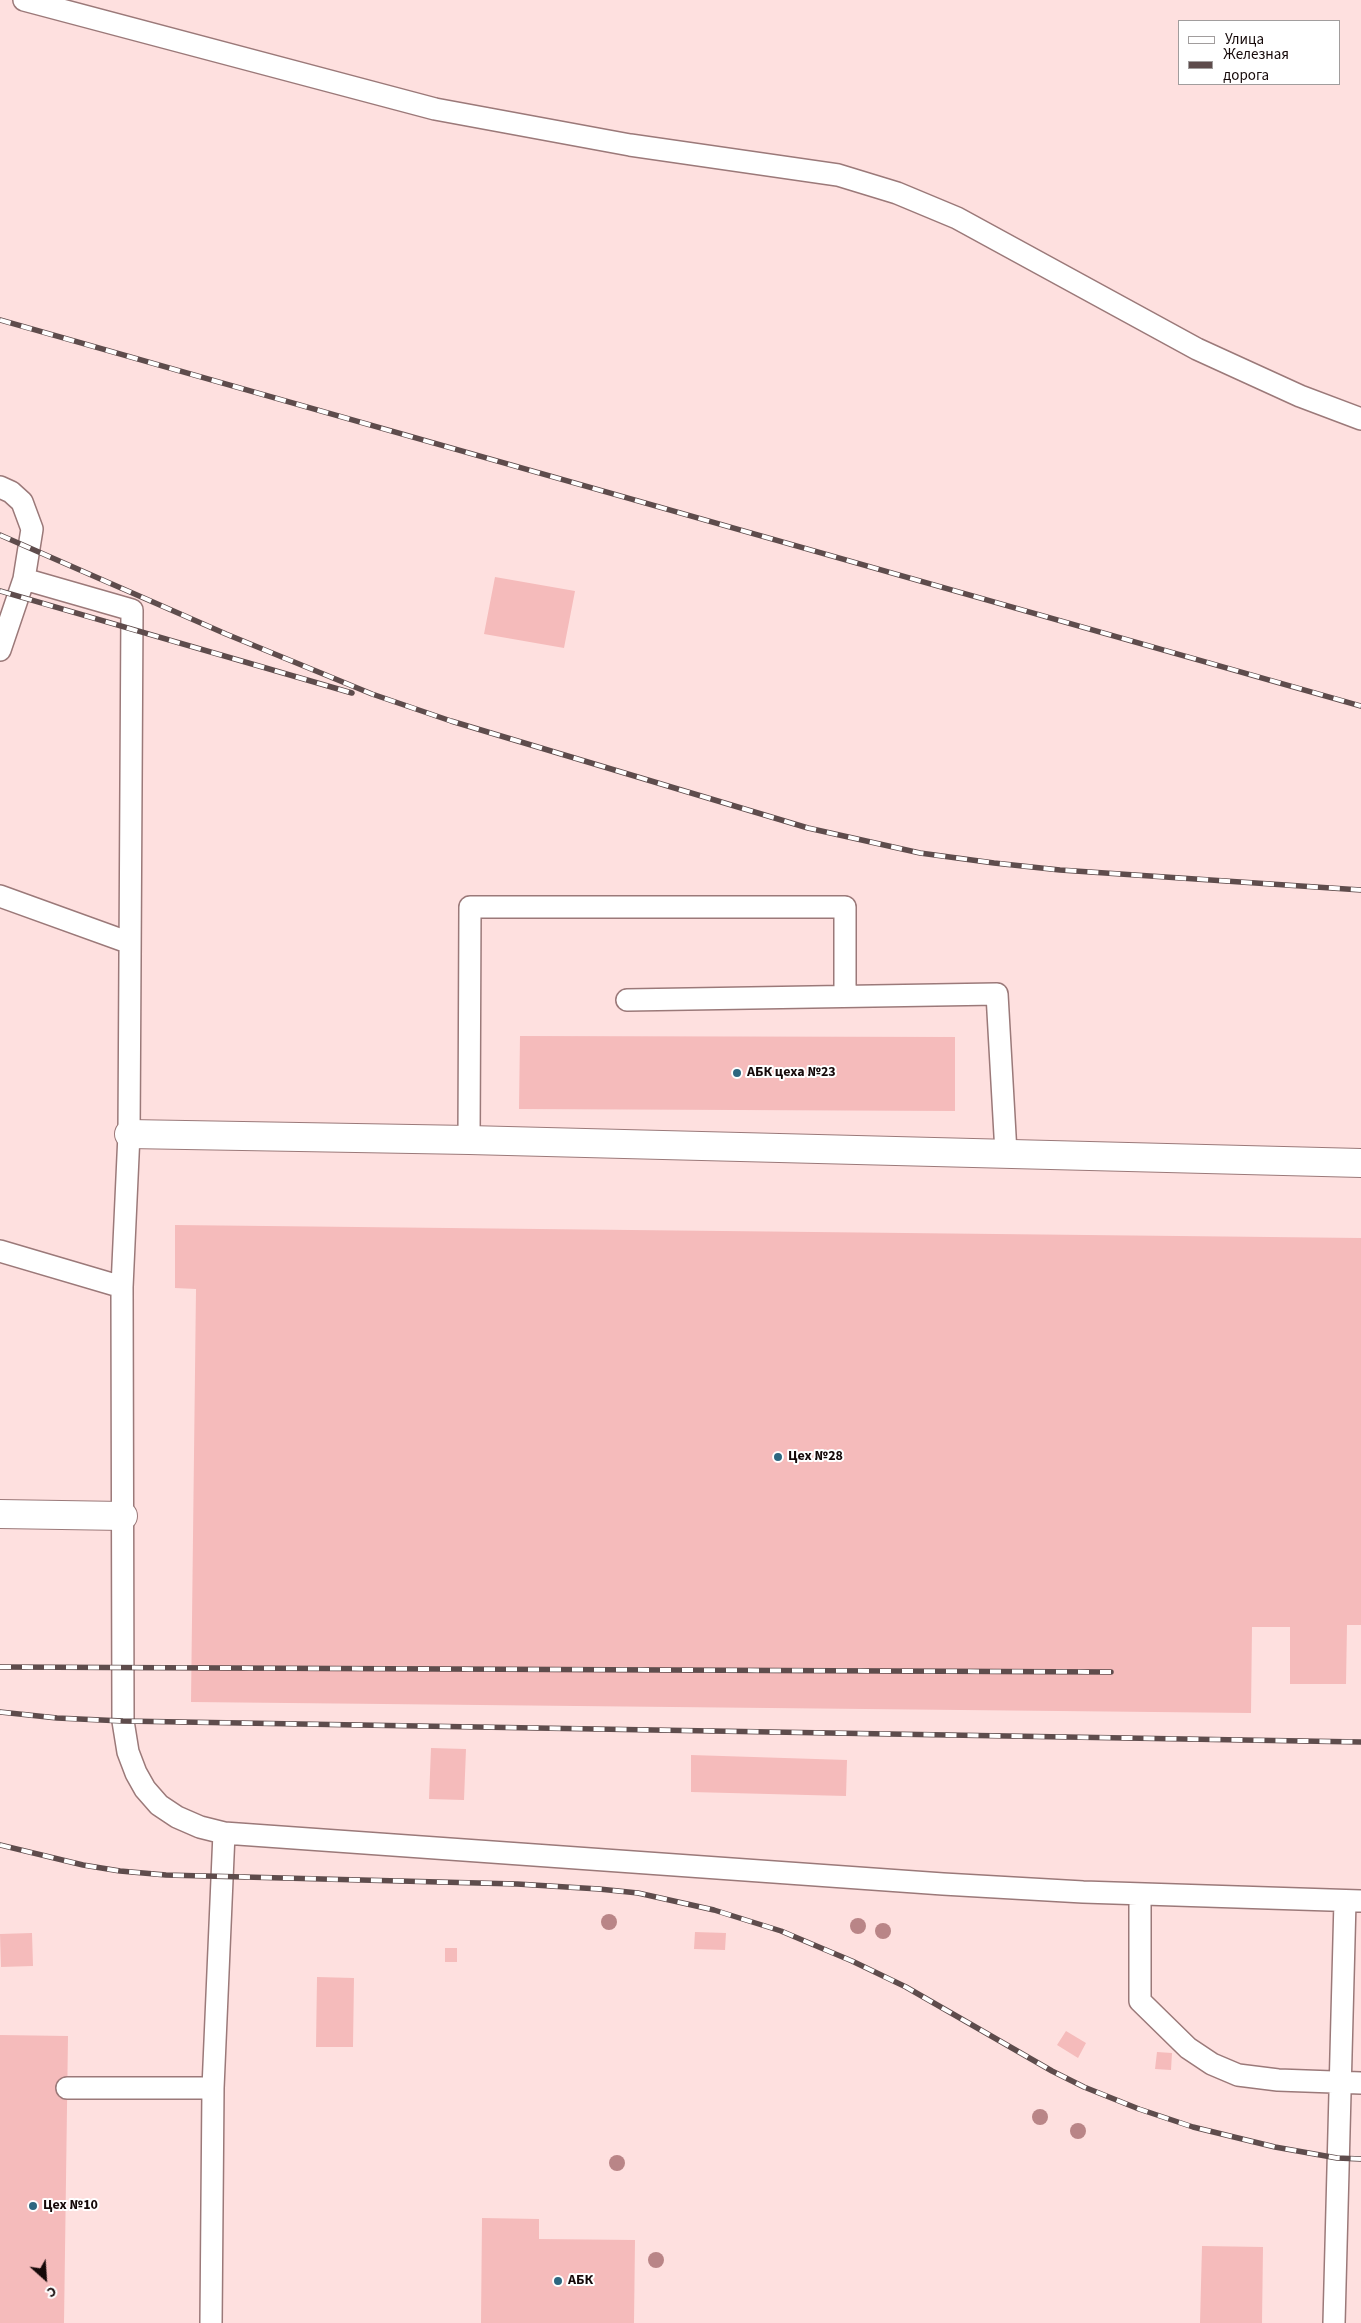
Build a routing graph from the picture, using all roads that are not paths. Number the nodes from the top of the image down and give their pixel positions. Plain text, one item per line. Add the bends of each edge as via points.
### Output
1 (24, 0) edge
2 (1361, 419) edge
3 (0, 486) edge
4 (24, 579) junction
5 (0, 650) edge
6 (0, 896) edge
7 (130, 943) junction
8 (845, 996) junction
9 (627, 1000) dead end
10 (129, 1134) junction
11 (469, 1140) junction
12 (1006, 1153) junction
13 (1361, 1163) edge
14 (0, 1251) edge
15 (122, 1287) junction
16 (0, 1514) edge
17 (123, 1516) junction
18 (224, 1832) junction
19 (1140, 1894) junction
20 (1353, 1901) edge
21 (1340, 2083) junction
22 (1361, 2083) edge
23 (67, 2088) dead end
24 (213, 2088) junction
25 (211, 2323) edge
26 (1334, 2323) edge

1 - 2 lane via 435,109 630,145 838,175 897,193 957,218 1197,349 1300,396
3 - 4 lane via 22,502 32,528
4 - 5 lane
4 - 7 lane via 132,610
6 - 7 lane
7 - 10 lane
8 - 9 lane
8 - 11 lane via 845,907 470,907
8 - 12 lane via 997,994
10 - 11 street
10 - 15 lane
11 - 12 street
12 - 13 street
14 - 15 lane
15 - 17 lane
16 - 17 street
17 - 18 lane via 123,1721 128,1752 145,1789 159,1805 177,1818 200,1828
18 - 19 lane via 793,1874
18 - 24 lane
19 - 20 lane
19 - 21 lane via 1140,2001 1170,2033 1212,2064 1238,2075
20 - 21 lane
21 - 22 lane
21 - 26 lane
23 - 24 lane
24 - 25 lane

